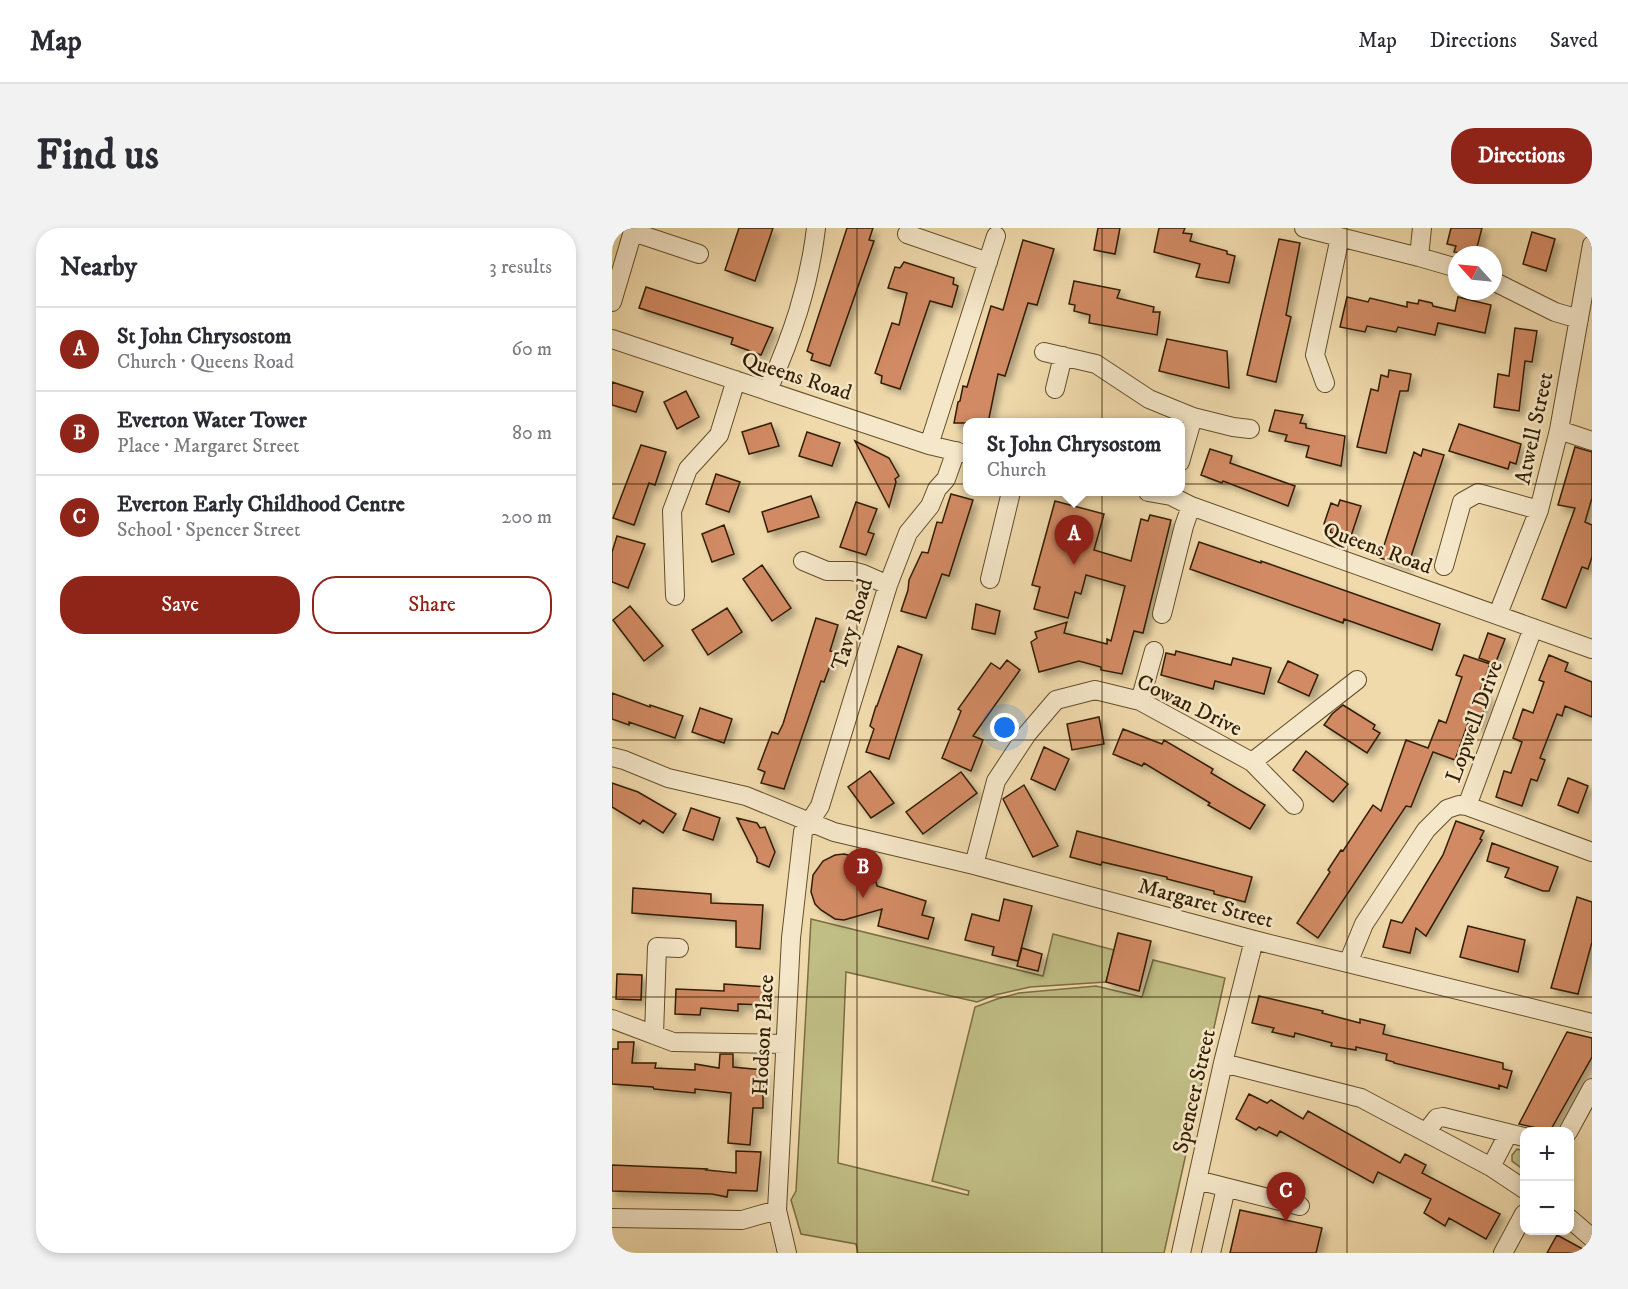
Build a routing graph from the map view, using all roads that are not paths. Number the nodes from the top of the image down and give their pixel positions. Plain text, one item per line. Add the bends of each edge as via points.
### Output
1 (816, 228) edge
2 (1304, 228) edge
3 (1422, 228) edge
4 (634, 230) edge
5 (907, 234) dead end
6 (996, 236) dead end
7 (1340, 237) junction
8 (1592, 245) edge
9 (699, 254) dead end
10 (1419, 257) junction
11 (988, 262) junction
12 (1448, 265) edge
13 (1502, 286) edge
14 (612, 302) edge
15 (1579, 319) junction
16 (612, 339) edge
17 (1044, 352) dead end
18 (1063, 356) junction
19 (736, 380) junction
20 (1325, 383) dead end
21 (1055, 389) dead end
22 (768, 390) junction
23 (1192, 417) junction
24 (1250, 429) dead end
25 (1558, 430) junction
26 (1592, 441) edge
27 (1185, 443) edge
28 (929, 445) junction
29 (962, 452) edge
30 (1010, 496) edge
31 (1175, 496) edge
32 (1191, 506) junction
33 (1539, 510) junction
34 (803, 561) dead end
35 (1444, 566) dead end
36 (990, 579) dead end
37 (888, 585) junction
38 (675, 596) dead end
39 (1162, 614) dead end
40 (1498, 614) junction
41 (1533, 628) junction
42 (1592, 649) edge
43 (1154, 651) dead end
44 (1357, 680) dead end
45 (1140, 701) junction
46 (612, 757) edge
47 (1252, 762) junction
48 (1294, 805) dead end
49 (1467, 806) junction
50 (810, 822) junction
51 (1592, 852) edge
52 (974, 865) junction
53 (1254, 940) junction
54 (679, 948) dead end
55 (1348, 963) junction
56 (612, 1019) edge
57 (1592, 1023) edge
58 (654, 1035) junction
59 (785, 1044) junction
60 (1223, 1063) junction
61 (1592, 1088) edge
62 (1570, 1127) edge
63 (1426, 1132) junction
64 (1516, 1136) edge
65 (1491, 1167) junction
66 (1197, 1180) junction
67 (1520, 1186) edge
68 (1226, 1188) junction
69 (1300, 1206) dead end
70 (777, 1210) junction
71 (612, 1218) edge
72 (1520, 1221) edge
73 (1574, 1222) edge
74 (1592, 1238) edge
75 (787, 1253) edge
76 (1181, 1253) edge
77 (1211, 1253) edge
78 (1503, 1253) edge

1 - 22 street via 812,261 791,337
2 - 7 street
3 - 10 street
4 - 9 street
4 - 14 street
5 - 11 street
6 - 11 street
7 - 10 street
7 - 20 street via 1315,355
8 - 15 street, Atwell Street
10 - 12 street
11 - 28 street
13 - 15 street via 1555,312
15 - 25 street, Atwell Street
16 - 19 street, Queens Road
17 - 18 street
18 - 21 street
18 - 23 street via 1096,364 1149,399
19 - 22 street, Queens Road
19 - 38 street via 718,435 688,470 672,511
22 - 28 street, Queens Road
23 - 24 street
23 - 27 street
25 - 26 street
25 - 33 street, Atwell Street
28 - 29 street, Queens Road
29 - 37 street, Tavy Road via 909,533
30 - 36 street
31 - 32 street, Queens Road
32 - 39 street
32 - 40 street, Queens Road
33 - 35 street via 1478,493 1462,502
33 - 40 street, Atwell Street
34 - 37 street via 827,572 852,571
37 - 50 street, Tavy Road via 820,806
40 - 41 street, Queens Road
41 - 42 street, Queens Road
41 - 49 street, Lopwell Drive
43 - 45 street
44 - 47 street
45 - 47 street, Cowan Drive
45 - 52 street, Cowan Drive via 1095,690 1056,699 996,781
46 - 50 street, Margaret Street via 668,778 746,796
47 - 48 street, Cowan Drive
49 - 51 street
49 - 55 street, Lopwell Drive via 1447,809 1426,830 1364,924
50 - 52 street, Margaret Street via 834,832
50 - 59 street, Hodson Place via 803,832
52 - 53 street, Margaret Street
53 - 55 street, Margaret Street
53 - 60 street, Spencer Street
54 - 58 street via 649,947
55 - 57 street, Margaret Street
56 - 58 street
58 - 59 street via 673,1042
59 - 70 street, Hodson Place
60 - 63 street via 1361,1098
60 - 66 street, Spencer Street
61 - 62 street
63 - 64 street via 1437,1118 1443,1117
63 - 65 street
64 - 65 street
65 - 67 street
66 - 68 street
66 - 76 street, Spencer Street
68 - 69 street
68 - 77 street
70 - 71 street via 742,1220
70 - 75 street, Hodson Place
72 - 78 street
73 - 74 street

